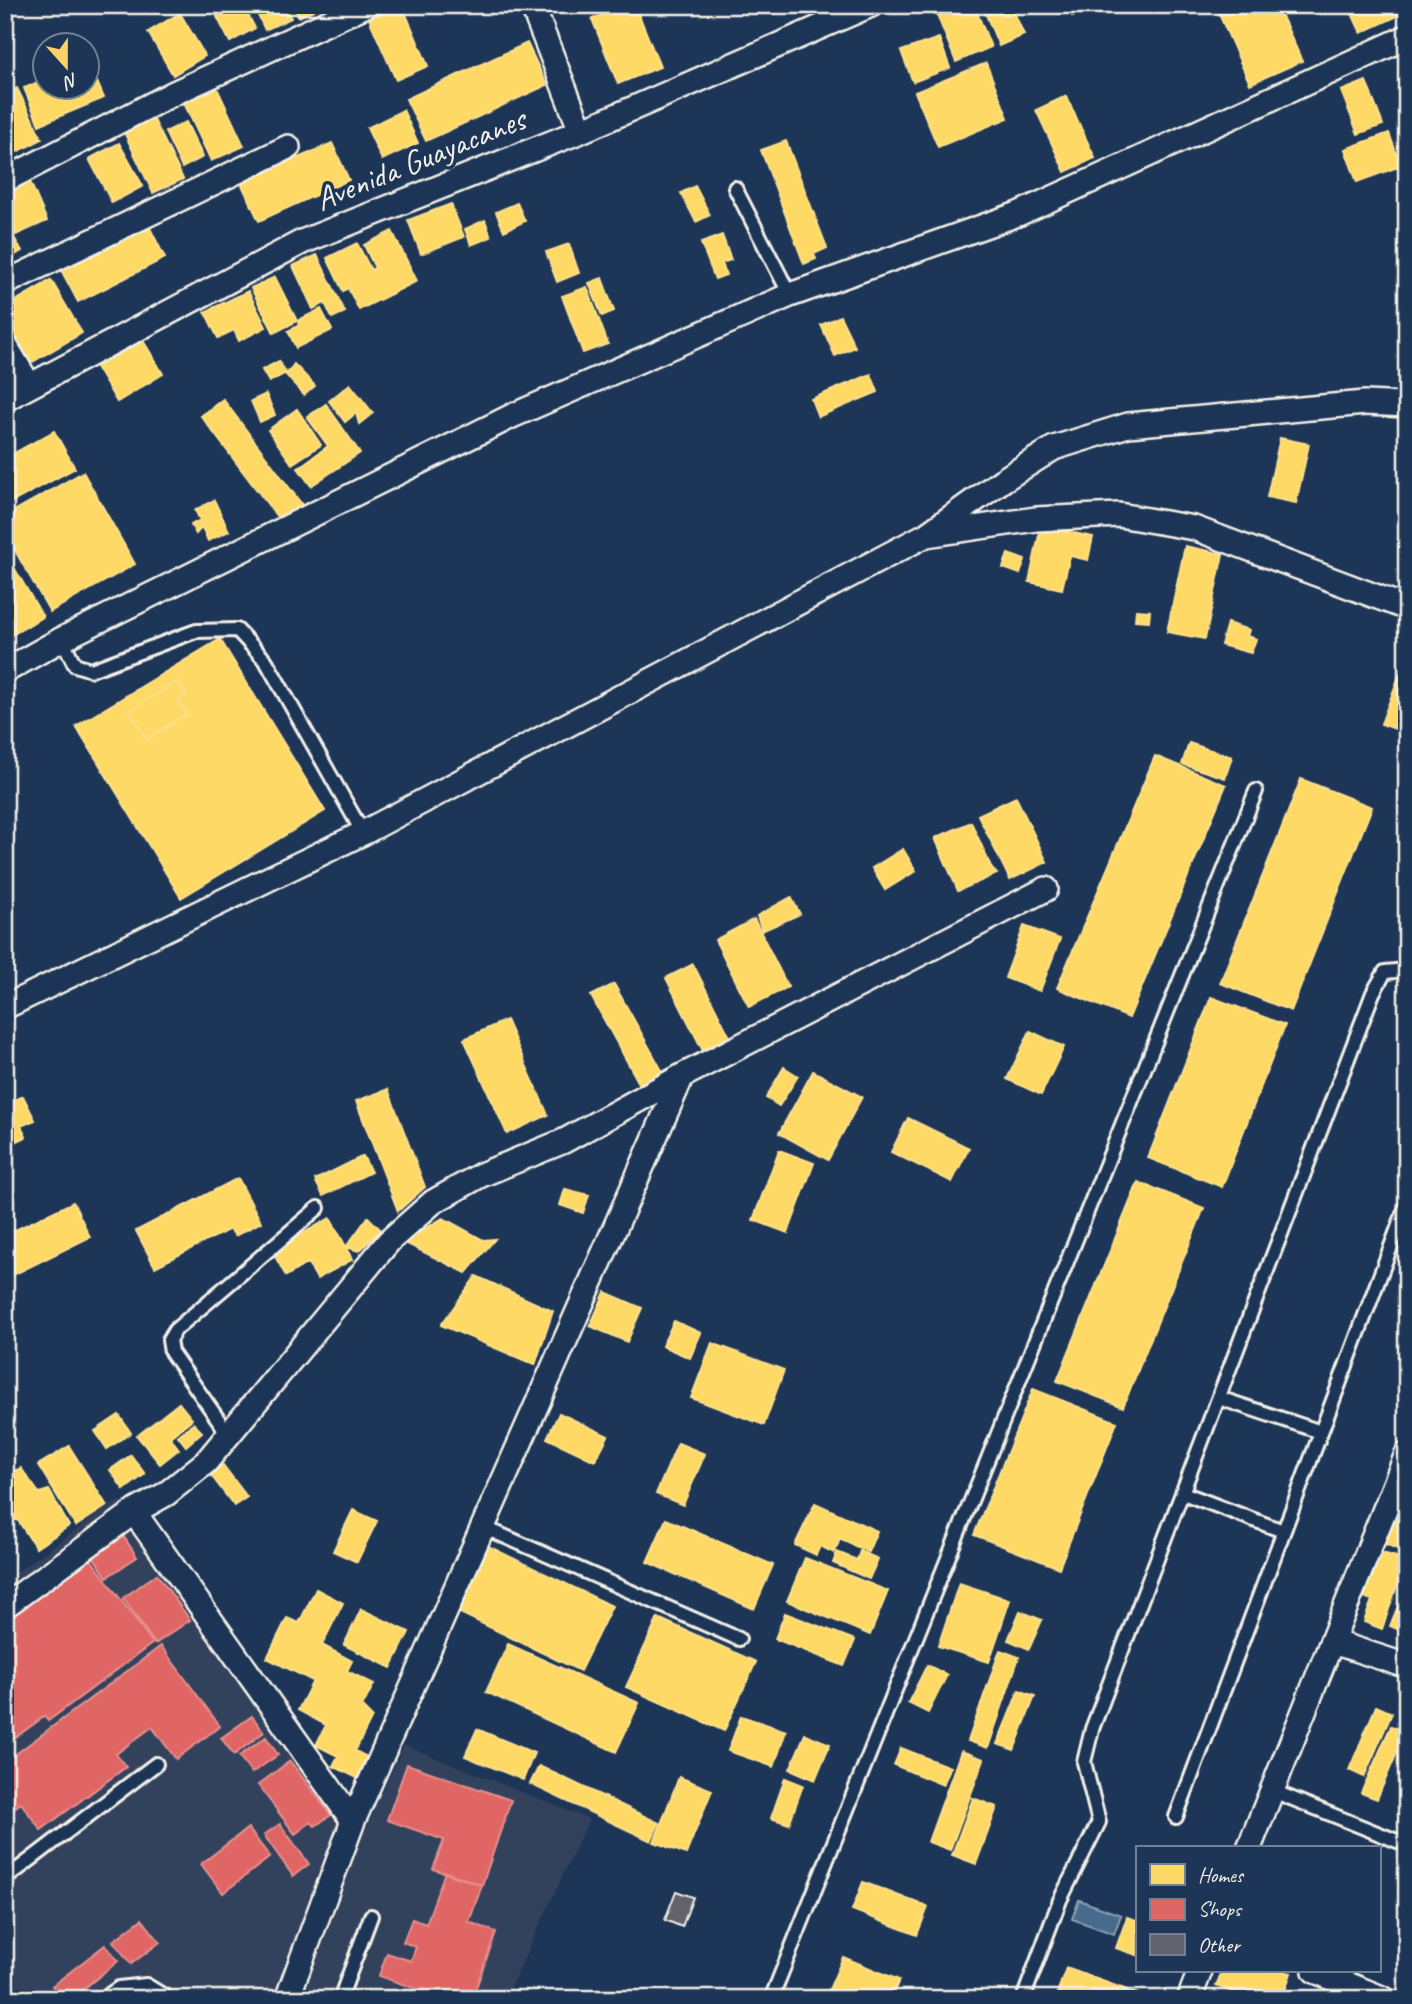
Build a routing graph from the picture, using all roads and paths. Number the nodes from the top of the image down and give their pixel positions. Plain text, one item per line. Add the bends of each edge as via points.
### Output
1 (366, 5) edge
2 (532, 5) edge
3 (871, 5) edge
4 (1407, 37) edge
5 (581, 131) junction
6 (288, 147) dead end
7 (5, 180) edge
8 (735, 188) dead end
9 (5, 283) edge
10 (790, 295) junction
11 (5, 345) edge
12 (29, 385) junction
13 (5, 399) edge
14 (1407, 405) edge
15 (926, 535) junction
16 (1407, 608) edge
17 (62, 639) junction
18 (5, 671) edge
19 (1256, 791) dead end
20 (363, 833) junction
21 (1046, 889) dead end
22 (1407, 970) edge
23 (5, 1007) edge
24 (681, 1076) junction
25 (1407, 1204) edge
26 (318, 1208) dead end
27 (1219, 1398) junction
28 (1321, 1432) junction
29 (229, 1435) junction
30 (1406, 1461) edge
31 (1182, 1493) junction
32 (134, 1513) junction
33 (484, 1527) junction
34 (1283, 1531) junction
35 (5, 1606) edge
36 (739, 1639) dead end
37 (1333, 1642) junction
38 (1407, 1666) edge
39 (156, 1764) dead end
40 (1273, 1791) junction
41 (1176, 1817) dead end
42 (353, 1821) junction
43 (1407, 1845) edge
44 (1251, 1846) edge
45 (5, 1879) edge
46 (371, 1916) dead end
47 (1200, 1972) edge
48 (1317, 1972) edge
49 (103, 1999) edge
50 (169, 1999) edge
51 (287, 1999) edge
52 (340, 1999) edge
53 (771, 1999) edge
54 (1023, 1999) edge
55 (1189, 1999) edge
56 (1384, 1999) edge

1 - 7 street via 174,93
2 - 5 street
3 - 5 street, Avenida Guayacanes
4 - 10 street via 1018,214
5 - 12 street, Avenida Guayacanes via 302,242
6 - 9 street
8 - 10 lane
10 - 17 street via 512,416
11 - 12 street
12 - 13 street, Avenida Guayacanes
14 - 15 street via 1364,403 1128,425 1054,448
15 - 16 street via 1036,519 1119,515 1194,528
15 - 20 street
17 - 18 street
17 - 20 lane via 75,665 91,670 196,631 237,630 266,661
19 - 53 lane
20 - 23 street
21 - 24 street
22 - 27 lane via 1385,972 1373,993
24 - 29 street via 564,1141 481,1175 433,1202 389,1241
24 - 33 street
25 - 28 lane
26 - 29 lane via 175,1330 169,1340 171,1352
27 - 28 lane
27 - 31 lane
28 - 34 lane
29 - 32 street via 206,1462
30 - 37 street
31 - 34 lane
31 - 54 lane via 1092,1729 1084,1762 1099,1822 1060,1900
32 - 35 street
32 - 42 street
33 - 36 lane
33 - 42 street
34 - 41 lane
37 - 38 street
37 - 40 street
39 - 45 lane
40 - 43 lane
40 - 44 street
42 - 51 street
46 - 52 lane
47 - 55 street
48 - 56 street
49 - 50 lane via 120,1988 146,1985

